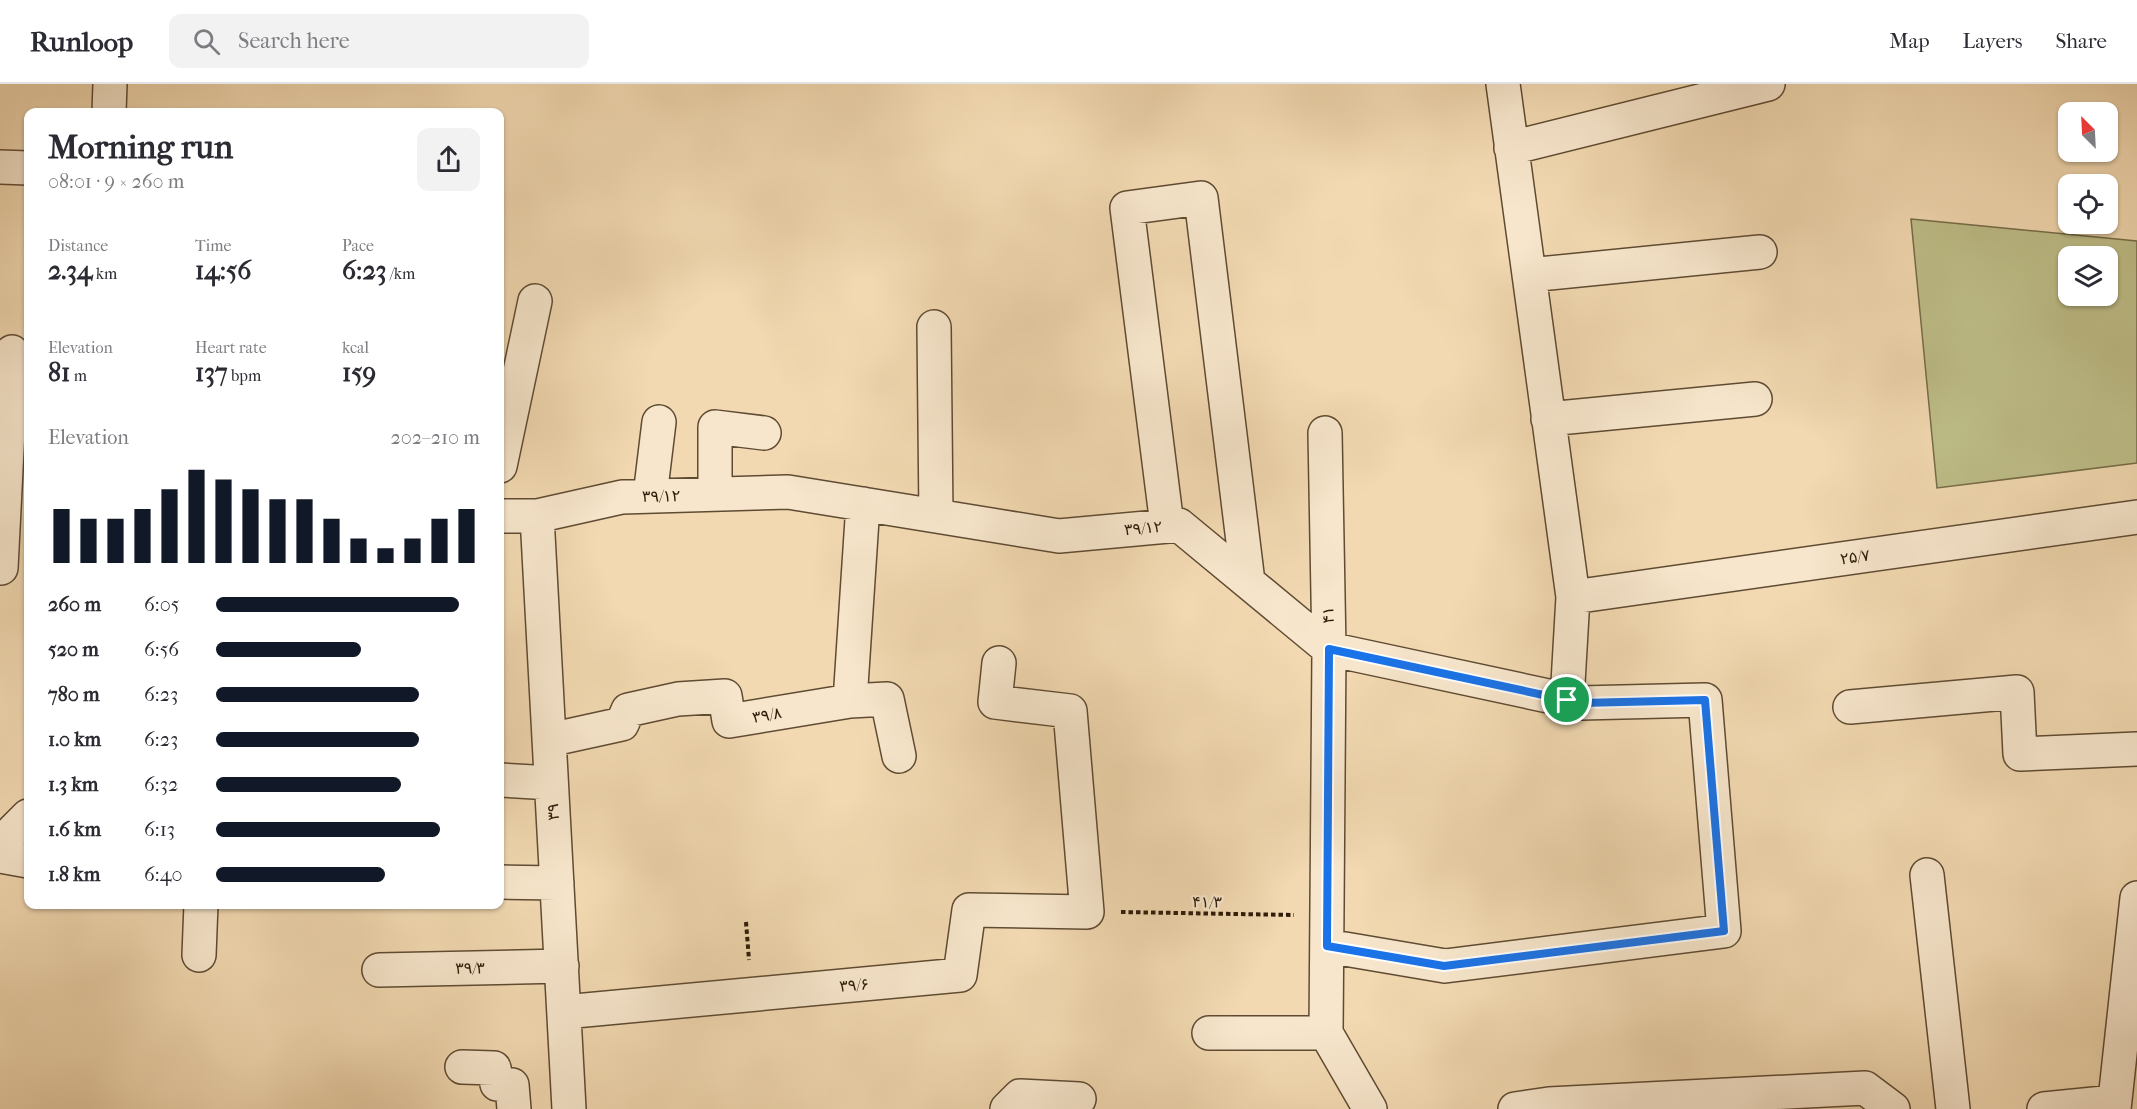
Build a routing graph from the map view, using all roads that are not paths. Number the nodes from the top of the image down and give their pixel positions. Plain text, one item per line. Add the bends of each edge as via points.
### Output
1 (110, 84) edge
2 (1503, 84) edge
3 (1768, 84) edge
4 (109, 108) edge
5 (1511, 148) junction
6 (0, 167) edge
7 (24, 168) edge
8 (1760, 252) dead end
9 (1529, 275) junction
10 (535, 301) dead end
11 (934, 327) dead end
12 (12, 352) dead end
13 (1755, 399) dead end
14 (1548, 419) junction
15 (658, 422) dead end
16 (764, 433) dead end
17 (1325, 433) dead end
18 (504, 447) edge
19 (715, 494) junction
20 (650, 496) junction
21 (863, 504) junction
22 (504, 516) edge
23 (537, 516) junction
24 (936, 516) junction
25 (2137, 517) edge
26 (1167, 525) junction
27 (24, 567) edge
28 (0, 568) edge
29 (1248, 582) junction
30 (1573, 597) junction
31 (1329, 649) junction
32 (999, 663) dead end
33 (1567, 700) junction
34 (850, 701) junction
35 (1850, 707) dead end
36 (549, 740) junction
37 (2137, 750) edge
38 (899, 756) dead end
39 (504, 780) edge
40 (551, 783) junction
41 (24, 820) edge
42 (0, 844) edge
43 (0, 856) edge
44 (24, 860) edge
45 (1927, 875) dead end
46 (504, 882) edge
47 (557, 883) junction
48 (2137, 898) edge
49 (201, 909) edge
50 (1327, 931) junction
51 (199, 955) dead end
52 (562, 966) junction
53 (379, 970) dead end
54 (2132, 987) edge
55 (564, 1012) junction
56 (1209, 1033) dead end
57 (1326, 1033) junction
58 (462, 1067) dead end
59 (1079, 1099) dead end
60 (2114, 1106) edge
61 (514, 1109) edge
62 (569, 1109) edge
63 (1007, 1109) edge
64 (1370, 1109) edge
65 (1515, 1109) edge
66 (1893, 1109) edge
67 (1953, 1109) edge
68 (2044, 1109) edge

1 - 4 street
2 - 5 street
3 - 5 street
5 - 9 street
6 - 7 street
8 - 9 street
9 - 14 street
10 - 18 street
11 - 24 street
12 - 28 street
13 - 14 street
14 - 30 street
15 - 20 street
16 - 19 street via 715,428
17 - 31 street, ۴۱
19 - 20 street, ۳۹/۱۲
19 - 21 street, ۳۹/۱۲ via 788,492
20 - 23 street, ۳۹/۱۲ via 622,496
21 - 24 street, ۳۹/۱۲
21 - 34 street
22 - 23 street, ۳۹/۱۲
23 - 36 street, ۳۹
24 - 26 street, ۳۹/۱۲ via 1059,536
25 - 30 street, ۲۵/۷
26 - 29 street, ۳۹/۱۲ via 1179,525
26 - 29 street via 1127,208 1202,198
27 - 28 street
29 - 31 street, ۳۹/۱۲
30 - 33 street
31 - 33 street, ۳۹/۱۲
31 - 50 street, ۴۱
32 - 55 street, ۳۹/۶ via 994,702 1070,711 1088,912 969,910 960,975
33 - 50 street, ۳۹/۱۲ via 1705,700 1724,931 1444,966
34 - 36 street, ۳۹/۸ via 729,721 725,696 678,699 628,710 622,724
34 - 38 street, ۳۹/۸ via 886,699
35 - 37 street via 2017,692 2020,754
36 - 40 street, ۳۹
39 - 40 street
40 - 47 street, ۳۹
41 - 42 street
43 - 44 street
45 - 67 street
46 - 47 street
47 - 52 street, ۳۹
48 - 54 street
49 - 51 street
50 - 57 street, ۴۱
52 - 53 street, ۳۹/۳
52 - 55 street, ۳۹
54 - 60 street
55 - 62 street, ۳۹
56 - 57 street
57 - 64 street
58 - 61 street via 494,1068 497,1084 512,1084
59 - 63 street via 1020,1096
60 - 68 street
65 - 66 street via 1865,1088

